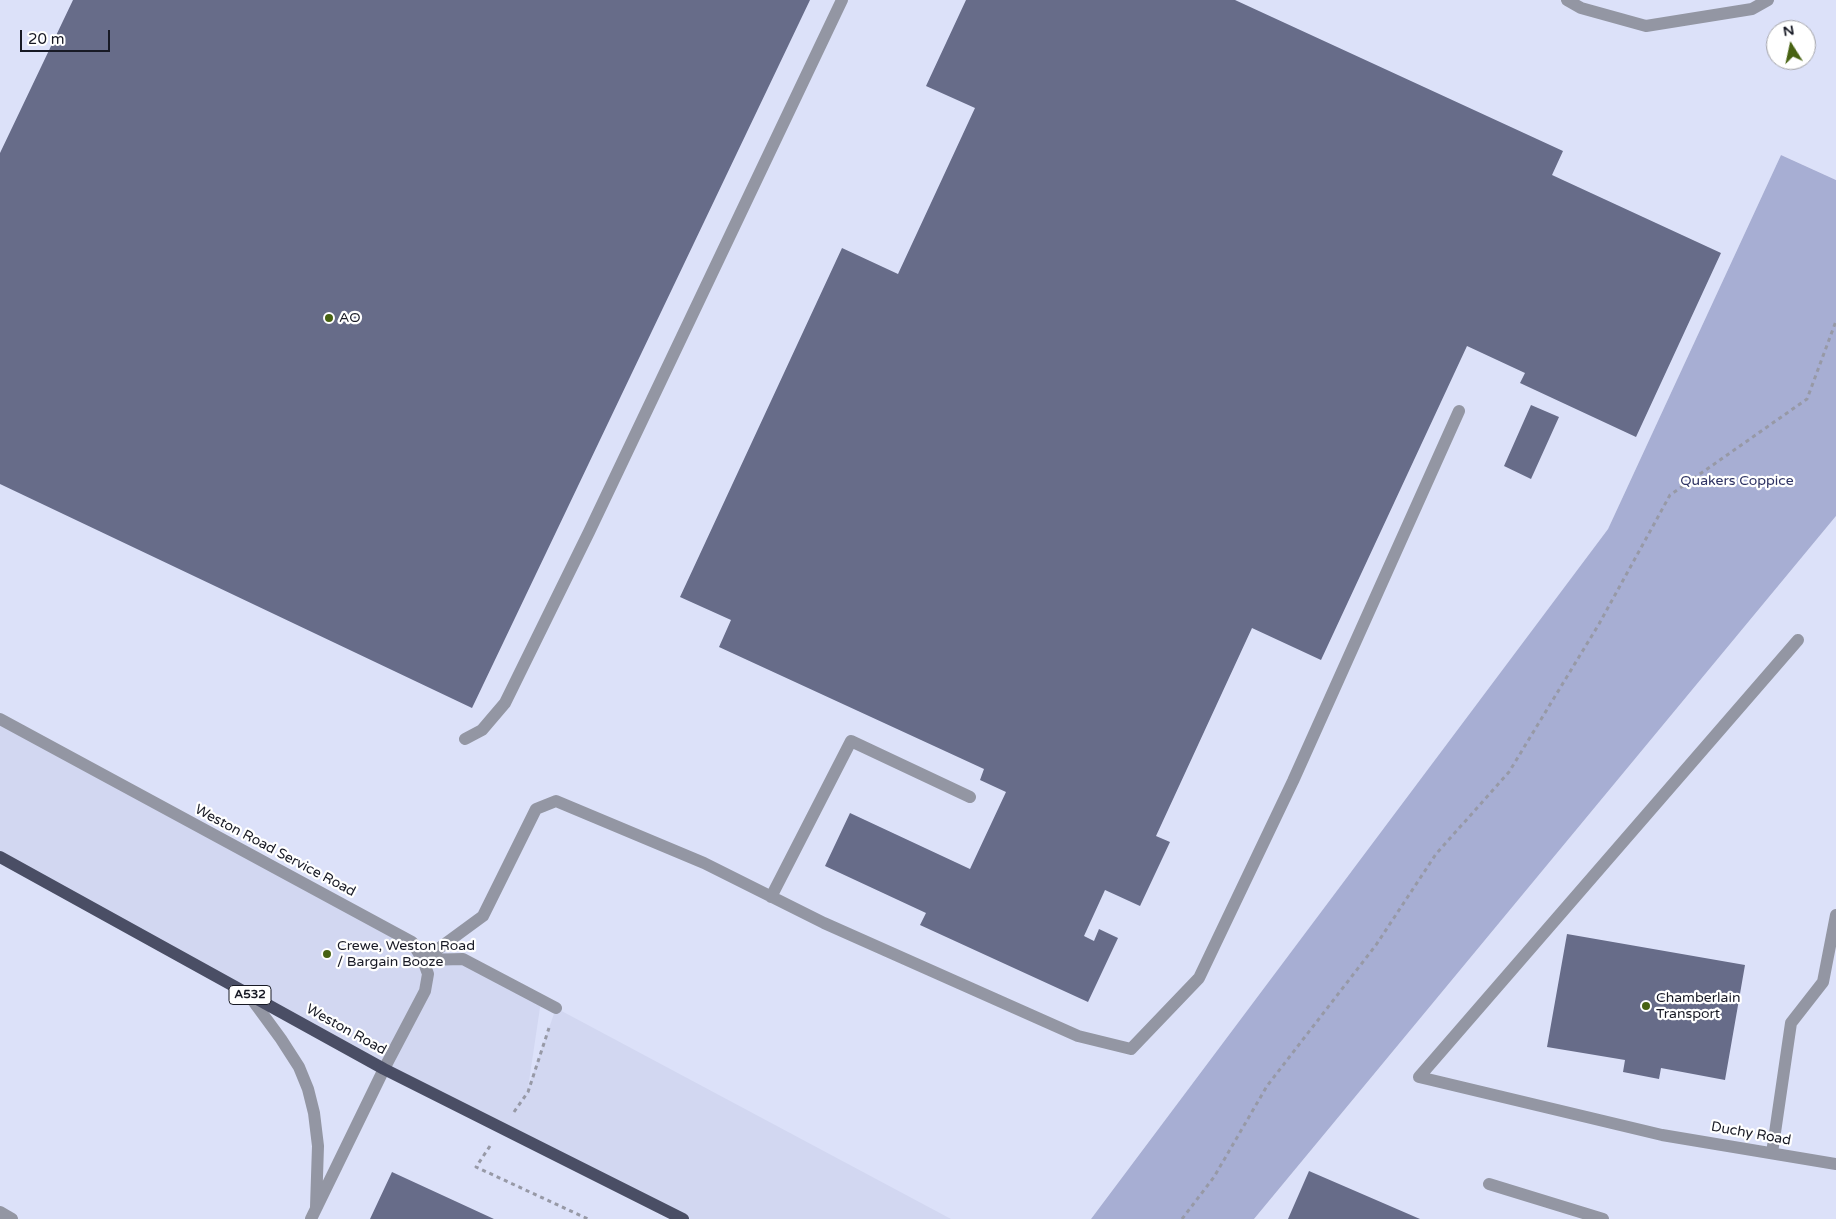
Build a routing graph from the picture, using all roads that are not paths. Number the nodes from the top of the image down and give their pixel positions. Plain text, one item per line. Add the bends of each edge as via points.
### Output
1 (842, 0) edge
2 (1567, 0) edge
3 (1768, 0) edge
4 (1459, 412) dead end
5 (1798, 640) dead end
6 (0, 719) edge
7 (465, 739) dead end
8 (970, 796) dead end
9 (0, 856) edge
10 (771, 897) junction
11 (1836, 915) edge
12 (422, 960) junction
13 (247, 993) junction
14 (556, 1008) dead end
15 (384, 1069) junction
16 (1772, 1153) junction
17 (1836, 1164) edge
18 (1489, 1184) dead end
19 (316, 1207) junction
20 (0, 1212) edge
21 (12, 1219) edge
22 (310, 1219) edge
23 (683, 1219) edge
24 (1603, 1219) edge

1 - 7 street via 506,703 482,730
2 - 3 street via 1581,8 1646,26 1752,9
4 - 10 street via 1294,781 1199,978 1131,1049 1078,1036
5 - 16 street, Duchy Road via 1419,1077 1662,1134
6 - 12 street, Weston Road Service Road via 412,942
8 - 10 street via 852,741
9 - 13 main road, Weston Road / A532
10 - 12 street via 704,863 556,801 536,809 483,916
11 - 16 street via 1823,982 1790,1023
12 - 14 street via 463,959
12 - 15 street, Weston Road Service Road via 428,974 425,991
13 - 15 main road, Weston Road / A532
13 - 19 street via 281,1039 308,1089 318,1146
15 - 19 street, Weston Road Service Road
15 - 23 main road, Weston Road / A532
16 - 17 street, Duchy Road
18 - 24 street
19 - 22 street, Weston Road Service Road
20 - 21 street

